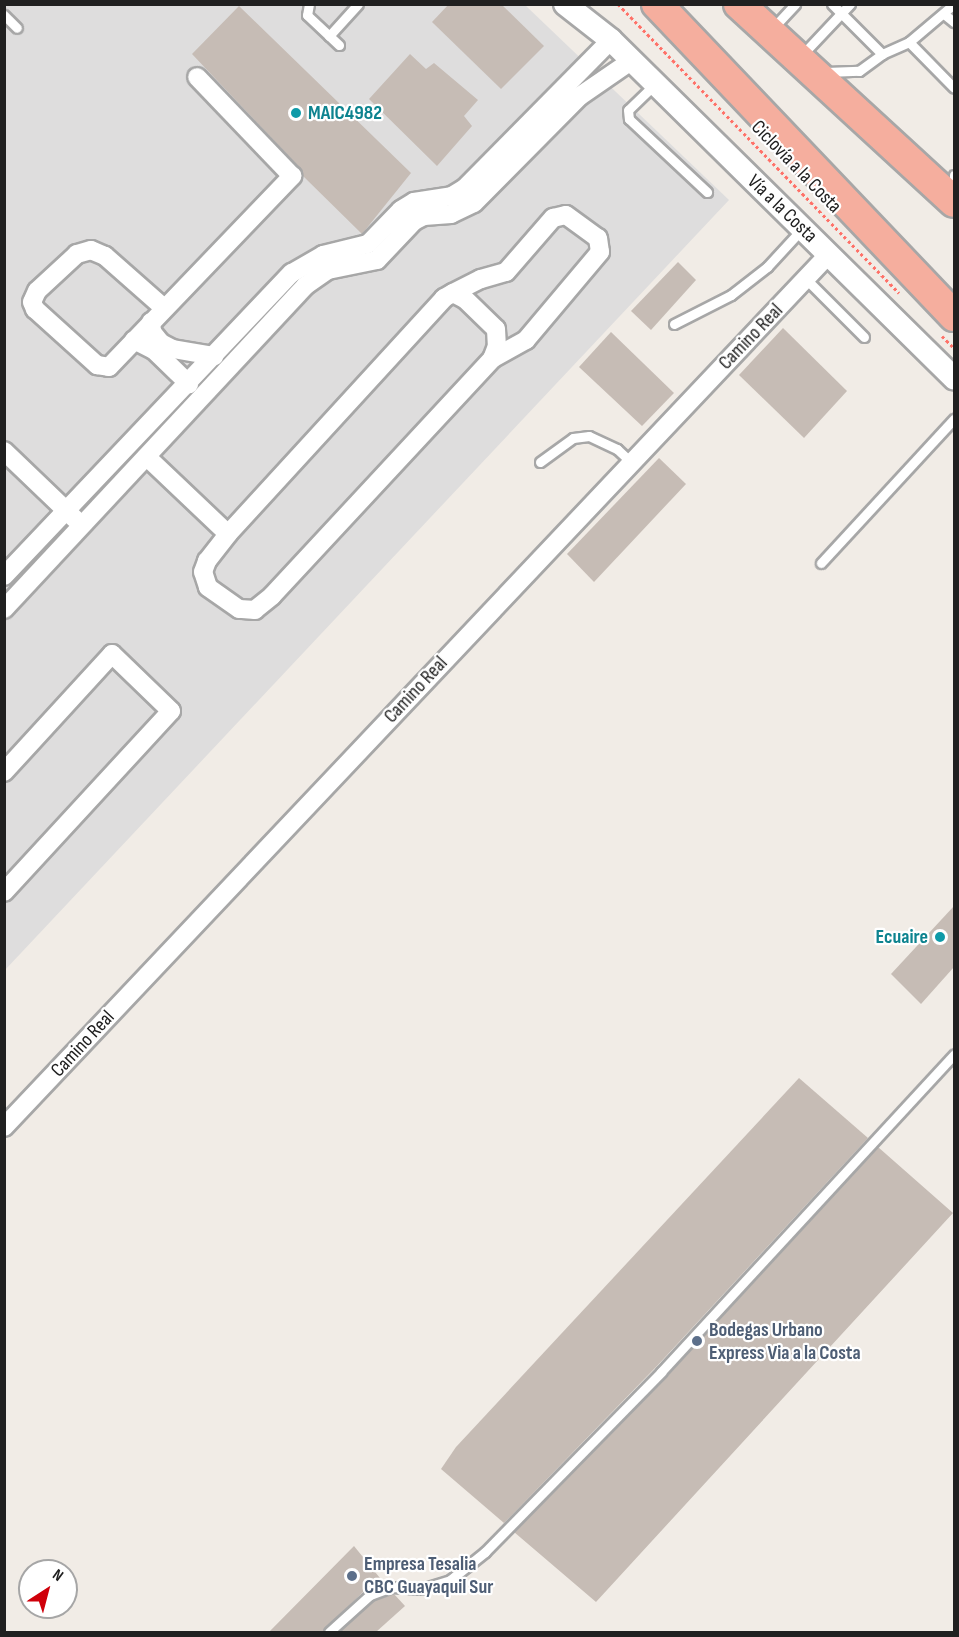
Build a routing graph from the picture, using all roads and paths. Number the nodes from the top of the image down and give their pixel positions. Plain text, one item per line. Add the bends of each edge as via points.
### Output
1 (309, 4) edge
2 (358, 4) edge
3 (565, 4) edge
4 (584, 4) edge
5 (618, 4) edge
6 (657, 4) edge
7 (795, 4) edge
8 (832, 4) edge
9 (850, 4) edge
10 (954, 4) edge
11 (742, 6) edge
12 (841, 13) junction
13 (944, 14) junction
14 (4, 15) edge
15 (954, 22) edge
16 (17, 28) dead end
17 (768, 32) junction
18 (329, 36) junction
19 (611, 40) junction
20 (909, 42) junction
21 (339, 45) dead end
22 (882, 54) junction
23 (632, 61) junction
24 (803, 65) junction
25 (197, 77) dead end
26 (655, 84) junction
27 (954, 88) edge
28 (954, 175) edge
29 (707, 192) dead end
30 (954, 198) edge
31 (954, 202) edge
32 (954, 225) edge
33 (802, 229) junction
34 (829, 254) junction
35 (806, 279) junction
36 (453, 293) junction
37 (904, 298) dead end
38 (164, 308) junction
39 (254, 313) junction
40 (151, 322) junction
41 (674, 324) dead end
42 (946, 324) edge
43 (268, 326) junction
44 (864, 337) dead end
45 (134, 340) junction
46 (954, 348) edge
47 (214, 356) junction
48 (492, 358) junction
49 (954, 378) edge
50 (189, 384) junction
51 (954, 419) edge
52 (4, 451) edge
53 (148, 458) junction
54 (540, 462) dead end
55 (631, 462) junction
56 (133, 473) junction
57 (181, 490) junction
58 (67, 510) junction
59 (83, 526) junction
60 (228, 534) junction
61 (821, 563) dead end
62 (4, 576) edge
63 (4, 609) edge
64 (4, 772) edge
65 (4, 892) edge
66 (954, 1055) edge
67 (4, 1127) edge
68 (328, 1632) edge

1 - 18 lane via 307,15
2 - 18 lane
3 - 19 street, Vía a la Costa
4 - 19 street, Vía a la Costa
5 - 37 path, Ciclovía a la Costa
6 - 42 highway
7 - 17 lane
8 - 12 lane
9 - 12 lane
10 - 13 lane
11 - 17 highway
12 - 22 lane
12 - 24 lane
13 - 15 lane
13 - 20 lane
14 - 16 lane
17 - 24 highway
18 - 21 lane
19 - 23 street, Vía a la Costa
19 - 39 street via 465,188 452,196 414,202 401,210 377,237 357,249 308,261
20 - 22 lane
20 - 27 lane
22 - 24 lane via 859,71 841,74
23 - 26 street, Vía a la Costa
23 - 43 street via 580,96 474,203 462,211 414,221 377,260 319,275
24 - 31 highway
24 - 32 highway via 863,133
25 - 38 street via 292,176
26 - 29 lane via 628,110 629,119
26 - 33 street, Vía a la Costa
28 - 30 lane
33 - 34 street, Vía a la Costa
33 - 41 lane via 767,267 731,295
34 - 35 street, Camino Real
34 - 49 street, Vía a la Costa
35 - 44 lane
35 - 55 street, Camino Real
36 - 48 street via 465,299 496,329 497,346
36 - 48 street via 506,272 553,218 566,215 598,238 600,252 526,340
36 - 60 street via 436,306
38 - 40 street
38 - 45 street via 105,256 91,250 77,254 34,294 35,309 97,365 109,367
39 - 43 street
39 - 47 street
40 - 45 street
40 - 47 street via 152,332 161,343
42 - 46 path
43 - 53 street
45 - 50 street via 154,350
47 - 50 street
48 - 60 street via 272,596 255,609 238,609 208,587 207,561
50 - 58 street
51 - 61 lane
52 - 58 street
53 - 56 street
53 - 57 street
54 - 55 lane via 573,438 589,436 617,449
55 - 67 street, Camino Real
56 - 57 street
56 - 59 street
57 - 60 street
58 - 59 street
58 - 62 street
59 - 63 street
64 - 65 street via 112,654 171,711
66 - 68 lane via 661,1372 485,1552 450,1580 421,1589 392,1587 370,1595

